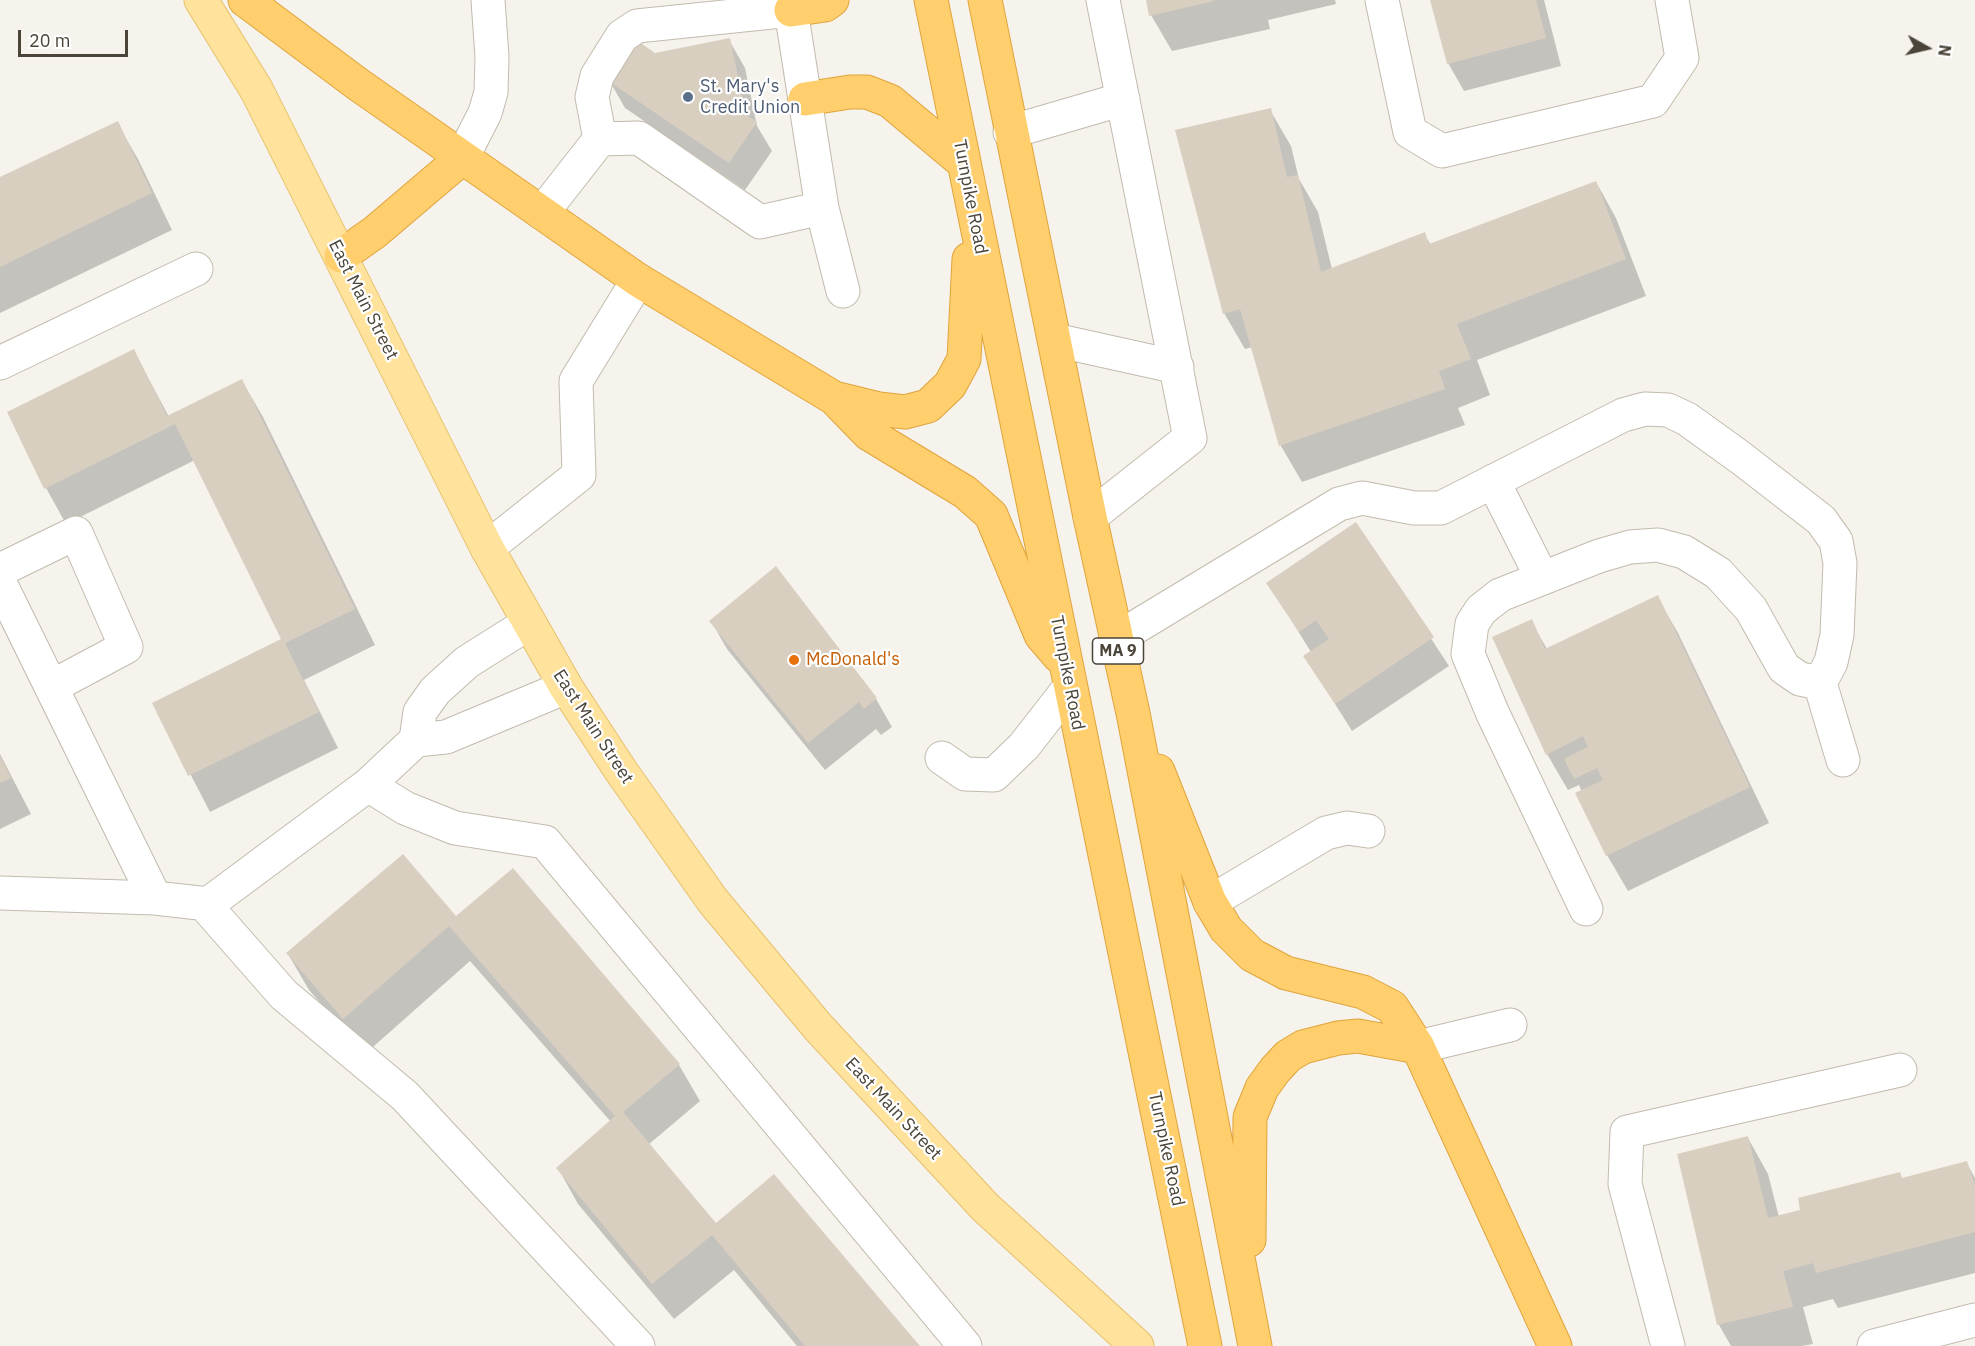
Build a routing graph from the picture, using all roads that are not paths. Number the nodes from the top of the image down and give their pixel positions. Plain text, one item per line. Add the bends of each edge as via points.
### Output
1 (201, 0) edge
2 (245, 0) edge
3 (488, 0) edge
4 (832, 0) edge
5 (931, 0) edge
6 (985, 0) edge
7 (1103, 0) edge
8 (1382, 0) edge
9 (1672, 0) edge
10 (791, 10) junction
11 (805, 99) junction
12 (1123, 99) junction
13 (1010, 132) junction
14 (600, 139) junction
15 (462, 158) junction
16 (963, 162) junction
17 (970, 201) junction
18 (822, 208) junction
19 (542, 213) junction
20 (341, 256) junction
21 (196, 269) dead end
22 (638, 280) junction
23 (843, 291) dead end
24 (1055, 340) junction
25 (0, 363) edge
26 (1177, 366) junction
27 (834, 398) junction
28 (1493, 482) junction
29 (1090, 517) junction
30 (487, 548) junction
31 (0, 570) edge
32 (1542, 579) junction
33 (0, 583) edge
34 (529, 623) junction
35 (1116, 639) junction
36 (1068, 675) junction
37 (1820, 683) junction
38 (51, 687) junction
39 (566, 687) junction
40 (1133, 713) junction
41 (416, 740) junction
42 (942, 758) dead end
43 (1843, 760) dead end
44 (368, 785) junction
45 (1368, 831) dead end
46 (0, 893) edge
47 (155, 898) junction
48 (1210, 902) junction
49 (205, 904) junction
50 (1586, 909) dead end
51 (1510, 1025) dead end
52 (1418, 1047) junction
53 (1900, 1070) dead end
54 (1248, 1302) junction
55 (1975, 1320) edge
56 (638, 1346) edge
57 (965, 1346) edge
58 (1137, 1346) edge
59 (1205, 1346) edge
60 (1255, 1346) edge
61 (1555, 1346) edge
62 (1668, 1346) edge
63 (1875, 1346) edge

1 - 20 main road, East Main Street via 256,89
2 - 15 highway
3 - 15 lane via 491,92
4 - 10 highway via 825,5
5 - 16 highway, Turnpike Road
6 - 13 highway, MA 9
7 - 12 lane
8 - 9 lane via 1410,132 1442,151 1653,101 1682,58
10 - 11 lane
10 - 14 lane via 637,26 622,36 597,75 592,97
11 - 16 highway via 867,92 890,101
11 - 18 lane
12 - 13 lane
12 - 26 lane
13 - 24 highway, MA 9
14 - 18 lane via 639,138 760,222
14 - 19 lane
15 - 19 highway
15 - 20 highway
16 - 17 highway, Turnpike Road
17 - 27 highway via 964,359 950,385 928,406 905,412
17 - 36 highway, Turnpike Road
18 - 23 lane
19 - 22 highway
20 - 30 main road, East Main Street
21 - 25 lane
22 - 27 highway
22 - 30 lane via 576,381 579,474
24 - 26 lane
24 - 29 highway, MA 9
26 - 29 lane via 1190,438
27 - 36 highway via 869,434 965,492 991,515 1041,635
28 - 32 lane
28 - 35 lane via 1440,508 1414,508 1362,498 1339,504
28 - 37 lane via 1623,416 1645,410 1668,410 1687,419 1821,520 1836,541 1840,562 1836,635 1832,662
29 - 35 highway, MA 9
30 - 34 main road, East Main Street
31 - 38 lane via 76,533 126,648
32 - 37 lane via 1630,547 1658,545 1684,552 1718,573 1751,609 1784,668 1800,679
32 - 50 lane via 1500,595 1481,610 1472,624 1468,654 1492,714
33 - 38 lane
34 - 39 main road, East Main Street
34 - 41 lane via 467,662 435,691 420,712
35 - 40 highway, MA 9
36 - 42 lane via 1024,746 994,775 965,774
36 - 59 highway, Turnpike Road
37 - 43 lane
38 - 47 lane
39 - 41 lane via 446,737
39 - 58 main road, East Main Street via 665,834 764,965 985,1207
40 - 48 highway
40 - 54 highway, MA 9
41 - 44 lane
44 - 49 lane
44 - 57 lane via 405,808 455,828 545,842
45 - 48 lane via 1347,828 1326,833
46 - 47 lane
47 - 49 lane
48 - 52 highway via 1226,929 1252,955 1286,973 1363,992 1392,1007
49 - 56 lane via 284,995 405,1096
51 - 52 lane
52 - 54 highway via 1358,1036 1320,1041 1288,1056 1262,1088 1250,1117
52 - 61 highway
53 - 62 lane via 1627,1132 1625,1184
54 - 60 highway, MA 9
55 - 63 lane

